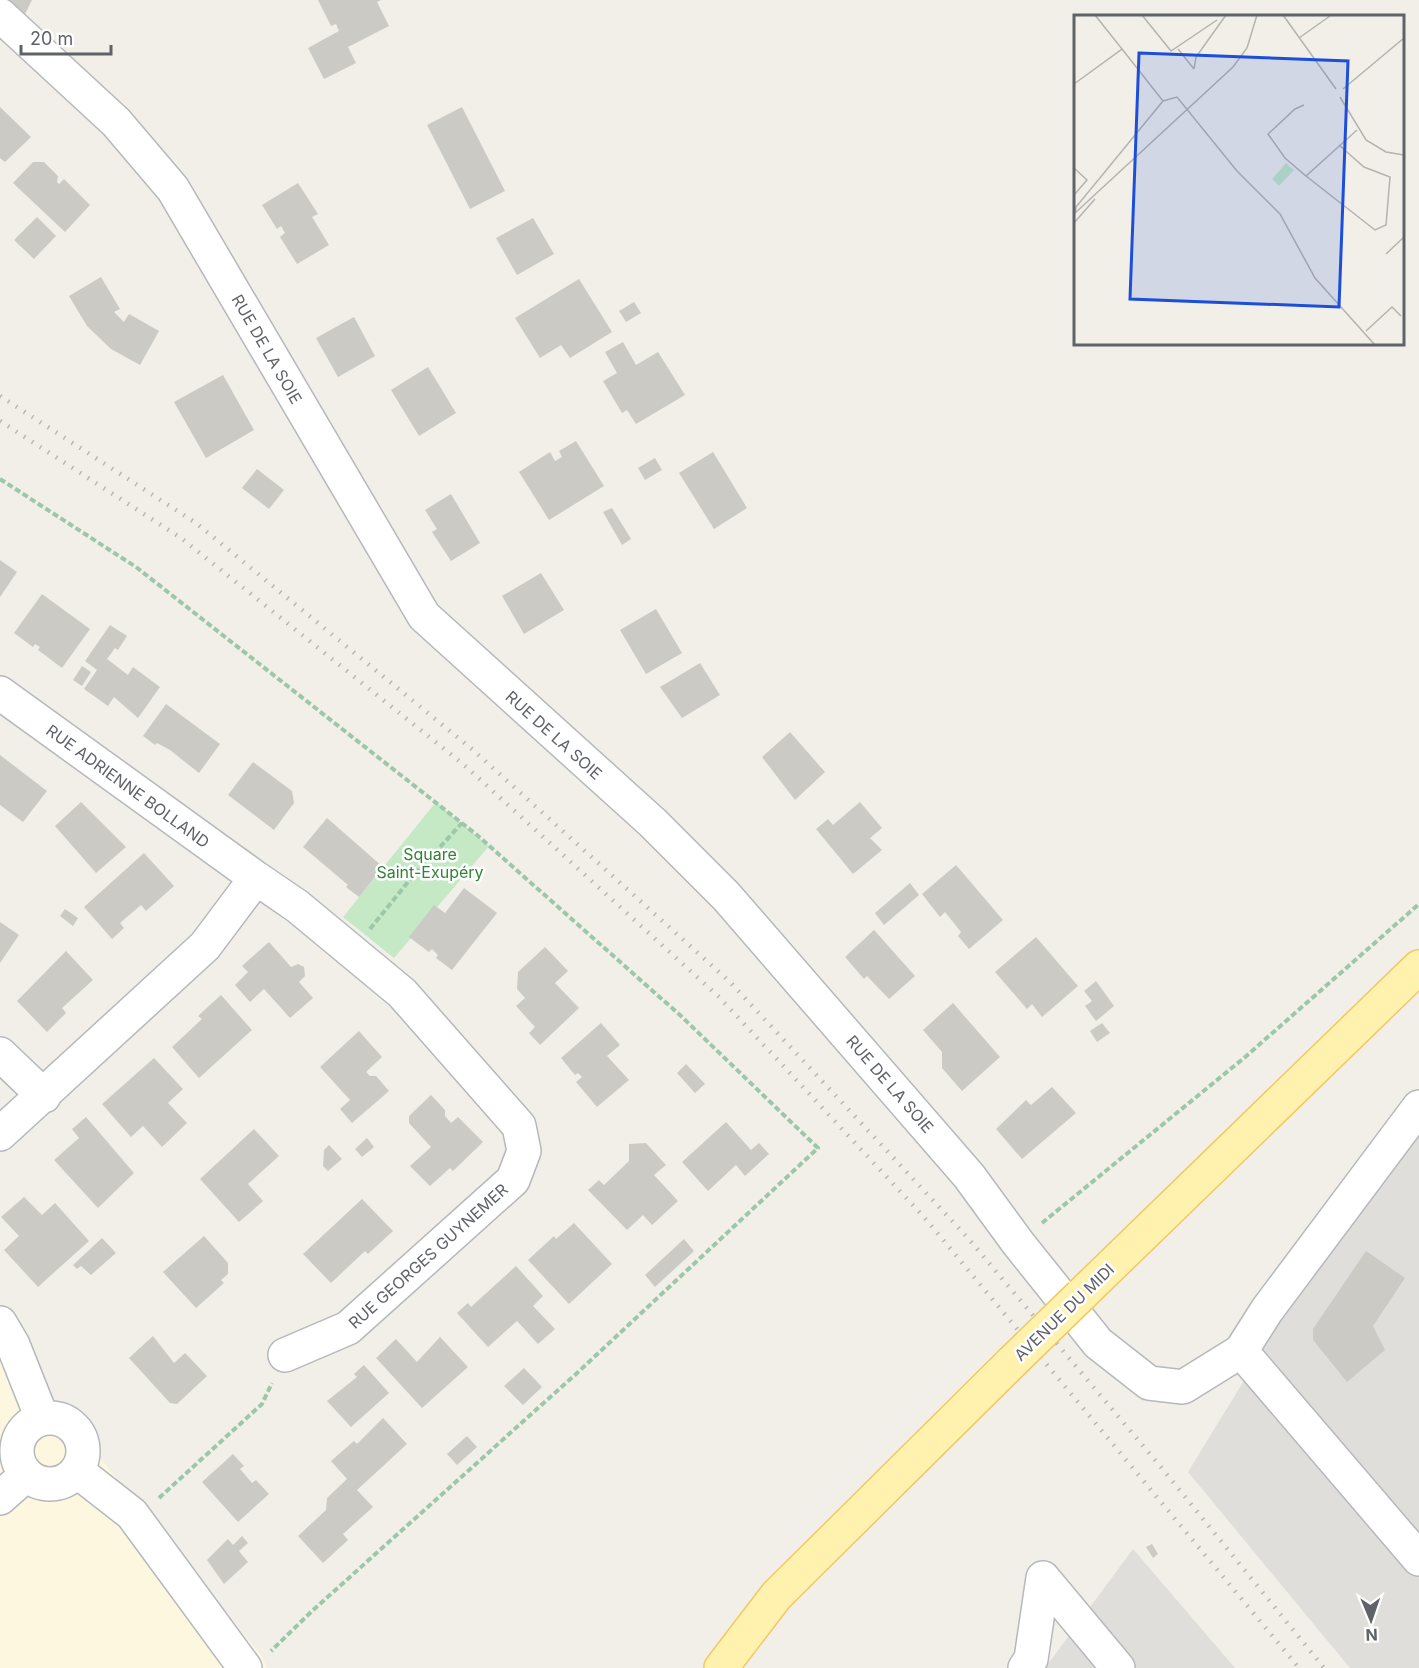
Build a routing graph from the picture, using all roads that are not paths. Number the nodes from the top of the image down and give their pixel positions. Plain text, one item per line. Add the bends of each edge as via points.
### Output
1 (0, 15) edge
2 (0, 693) edge
3 (256, 878) junction
4 (1419, 968) edge
5 (0, 1054) edge
6 (44, 1095) junction
7 (1419, 1107) edge
8 (0, 1134) edge
9 (0, 1323) edge
10 (1241, 1352) junction
11 (285, 1355) road end
12 (42, 1418) junction
13 (77, 1471) junction
14 (26, 1475) junction
15 (0, 1498) edge
16 (1419, 1559) edge
17 (245, 1668) edge
18 (721, 1668) edge
19 (1025, 1668) edge
20 (1118, 1668) edge

1 - 10 street, RUE DE LA SOIE via 116,122 173,189 424,616 653,823 726,896 969,1176 1098,1343 1149,1383 1183,1387
2 - 3 street, RUE ADRIENNE BOLLAND
3 - 6 street via 205,946
3 - 11 street, RUE GEORGES GUYNEMER via 297,906 402,993 519,1126 524,1151 513,1180 348,1328
4 - 18 main road, AVENUE DU MIDI, bridge via 776,1596
5 - 6 street
6 - 8 street
7 - 10 street via 1267,1310
9 - 12 street
10 - 16 street
12 - 13 street via 59,1418 73,1426 82,1440 83,1456
12 - 14 street via 29,1424 15,1449
13 - 14 street via 52,1484
13 - 17 street via 132,1514
14 - 15 street
19 - 20 street via 1031,1659 1043,1578

